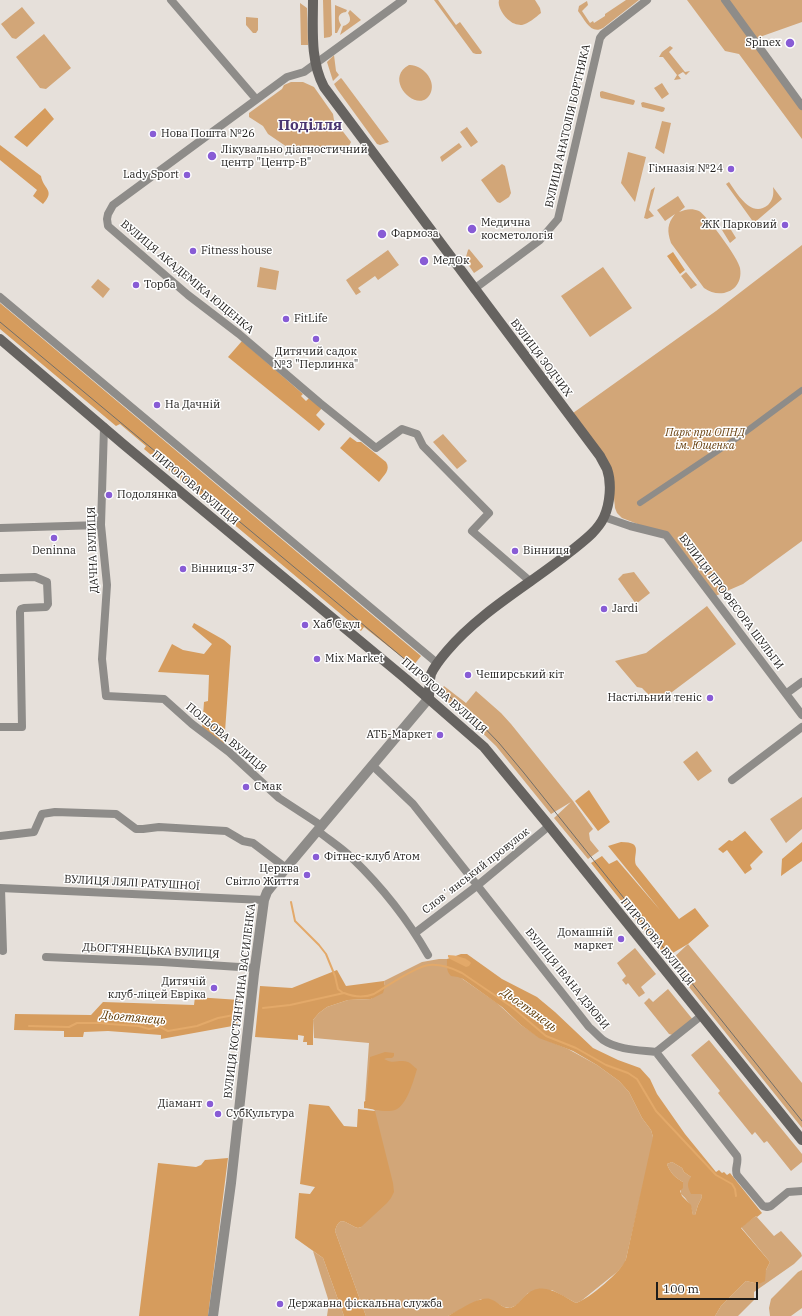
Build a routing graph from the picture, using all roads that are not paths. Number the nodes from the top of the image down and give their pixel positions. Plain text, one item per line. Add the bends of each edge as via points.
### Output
1 (171, 0) edge
2 (313, 0) edge
3 (403, 0) edge
4 (648, 0) edge
5 (725, 0) edge
6 (316, 62) junction
7 (256, 99) junction
8 (802, 106) edge
9 (474, 289) junction
10 (0, 297) edge
11 (0, 339) edge
12 (802, 390) edge
13 (104, 427) junction
14 (640, 503) dead end
15 (604, 517) junction
16 (101, 525) junction
17 (0, 528) edge
18 (0, 578) edge
19 (531, 582) junction
20 (437, 663) junction
21 (802, 682) edge
22 (787, 694) junction
23 (106, 696) joint
24 (429, 698) junction
25 (802, 715) edge
26 (0, 727) edge
27 (802, 727) edge
28 (372, 765) junction
29 (732, 780) dead end
30 (549, 826) junction
31 (320, 829) junction
32 (0, 836) edge
33 (286, 868) junction
34 (478, 885) junction
35 (0, 888) edge
36 (264, 900) junction
37 (415, 932) junction
38 (3, 951) dead end
39 (428, 955) dead end
40 (46, 957) dead end
41 (255, 968) junction
42 (701, 1016) junction
43 (656, 1052) junction
44 (802, 1140) edge
45 (802, 1191) edge
46 (213, 1316) edge

1 - 7 street
2 - 6 main road, ВУЛИЦЯ ЗОДЧИХ
3 - 6 street, ВУЛИЦЯ АКАДЕМІКА ЮЩЕНКА
4 - 9 street, ВУЛИЦЯ АНАТОЛІЯ БОРТНЯКА via 600,38 558,218 540,240
5 - 8 street
6 - 7 street, ВУЛИЦЯ АКАДЕМІКА ЮЩЕНКА via 304,72 287,77
6 - 9 main road, ВУЛИЦЯ ЗОДЧИХ via 320,80 329,95
7 - 19 street, ВУЛИЦЯ АКАДЕМІКА ЮЩЕНКА via 113,205 108,214 108,226 188,295 376,448 402,429 417,434 423,446 489,513 472,531
9 - 15 main road, ВУЛИЦЯ ЗОДЧИХ via 600,456 607,470 609,482
10 - 20 street, ПИРОГОВА ВУЛИЦЯ
11 - 13 main road, ПИРОГОВА ВУЛИЦЯ
12 - 14 street via 740,436
13 - 16 street, ДАЧНА ВУЛИЦЯ
13 - 24 main road, ПИРОГОВА ВУЛИЦЯ
15 - 19 main road, ВУЛИЦЯ ЗОДЧИХ via 585,540
15 - 22 street, ВУЛИЦЯ ПРОФЕСОРА ШУЛЬГИ via 666,535
16 - 17 street
16 - 23 street, ДАЧНА ВУЛИЦЯ via 107,585 102,659
18 - 26 street via 35,577 47,582 47,606 24,608 20,612 22,727
19 - 20 main road, ВУЛИЦЯ ЗОДЧИХ via 478,620
20 - 24 main road, ВУЛИЦЯ ЗОДЧИХ via 431,675
21 - 22 street
22 - 25 street, ВУЛИЦЯ ПРОФЕСОРА ШУЛЬГИ
23 - 31 street, ПОЛЬОВА ВУЛИЦЯ via 164,700 229,752 279,798
24 - 28 street, ВУЛИЦЯ КОСТЯНТИНА ВАСИЛЕНКА
24 - 30 main road, ПИРОГОВА ВУЛИЦЯ via 484,747
27 - 29 street
28 - 31 street, ВУЛИЦЯ КОСТЯНТИНА ВАСИЛЕНКА
28 - 34 street, ВУЛИЦЯ ІВАНА ДЗЮБИ via 413,804
30 - 34 street, Словʼянський провулок
30 - 42 main road, ПИРОГОВА ВУЛИЦЯ
31 - 33 street, ВУЛИЦЯ КОСТЯНТИНА ВАСИЛЕНКА
31 - 37 street, ПОЛЬОВА ВУЛИЦЯ via 352,857
32 - 33 street via 34,832 42,814 116,814 136,829 226,831 243,841 253,843
33 - 36 street, ВУЛИЦЯ КОСТЯНТИНА ВАСИЛЕНКА via 267,892
34 - 37 street, Словʼянський провулок
34 - 43 street, ВУЛИЦЯ ІВАНА ДЗЮБИ via 589,1027 608,1043 618,1047
35 - 36 street, ВУЛИЦЯ ЛЯЛІ РАТУШНОЇ
35 - 38 street
36 - 41 street, ВУЛИЦЯ КОСТЯНТИНА ВАСИЛЕНКА
37 - 39 street, ПОЛЬОВА ВУЛИЦЯ
40 - 41 street, ДЬОГТЯНЕЦЬКА ВУЛИЦЯ
41 - 46 street, ВУЛИЦЯ КОСТЯНТИНА ВАСИЛЕНКА
42 - 43 street
42 - 44 main road, ПИРОГОВА ВУЛИЦЯ
43 - 45 street via 737,1156 737,1175 763,1206 771,1206 788,1192

